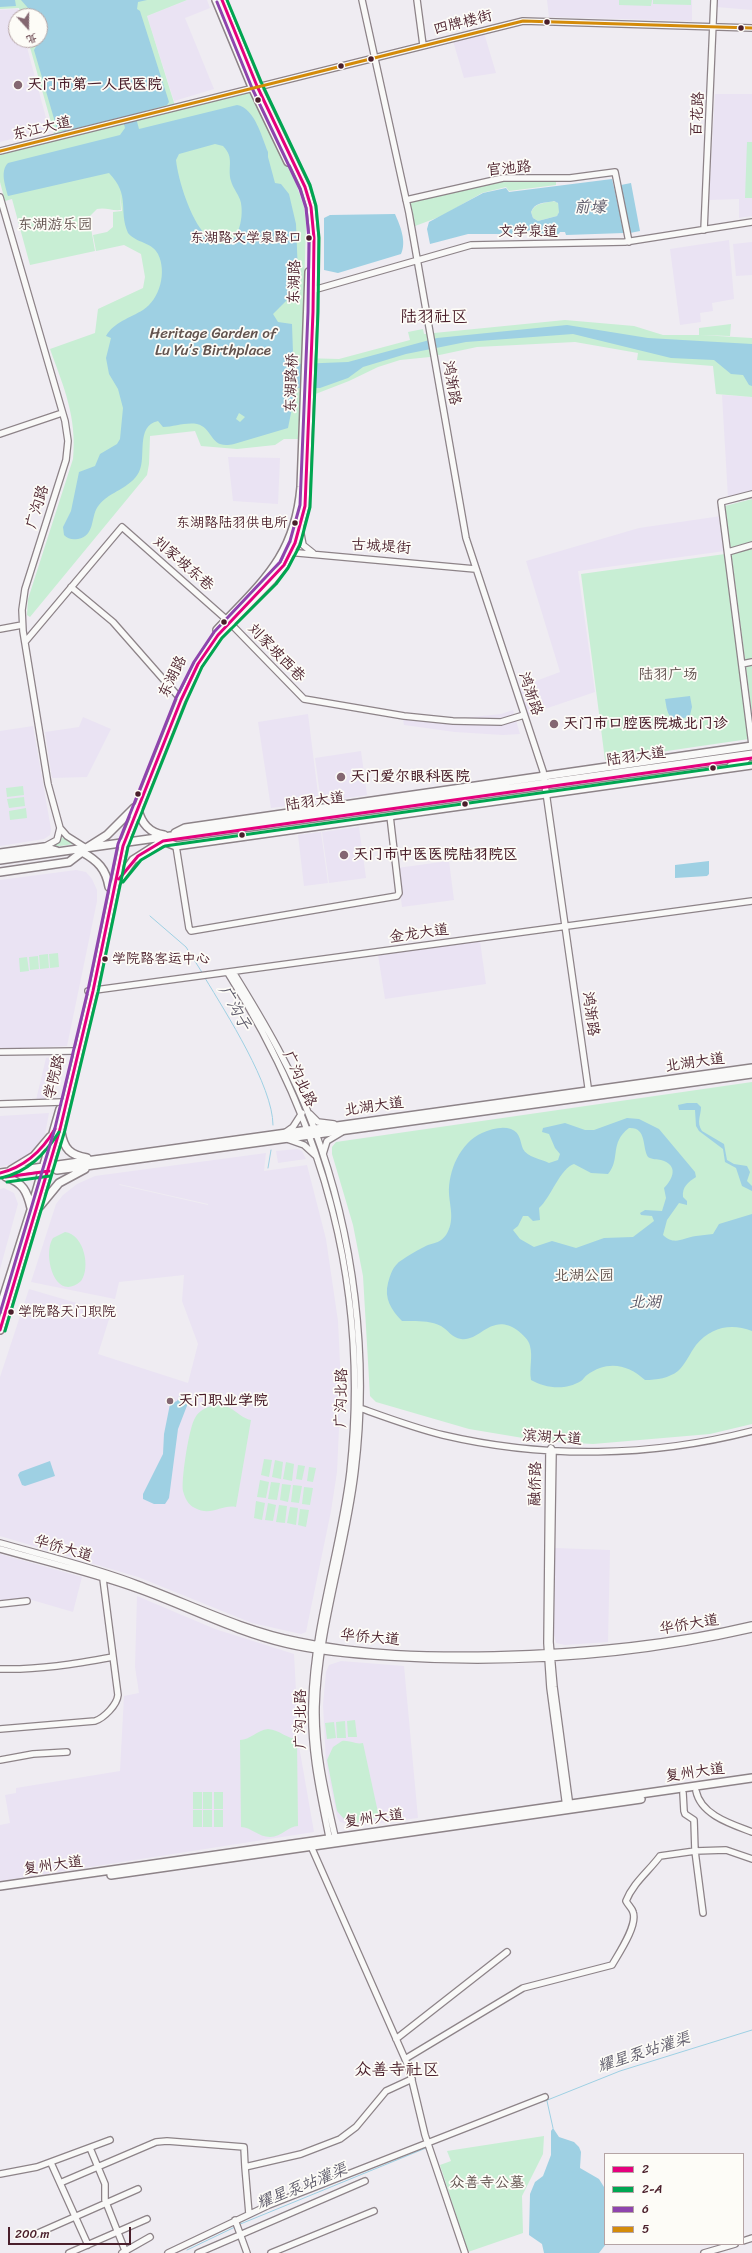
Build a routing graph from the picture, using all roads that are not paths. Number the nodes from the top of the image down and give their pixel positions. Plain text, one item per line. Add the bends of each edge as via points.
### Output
1 (216, 0) edge
2 (222, 0) edge
3 (362, 0) edge
4 (417, 0) edge
5 (714, 0) edge
6 (713, 27) junction
7 (752, 28) edge
8 (423, 45) junction
9 (375, 58) junction
10 (254, 86) junction
11 (0, 151) edge
12 (0, 197) edge
13 (406, 200) junction
14 (752, 222) edge
15 (704, 230) junction
16 (629, 242) junction
17 (418, 258) junction
18 (311, 291) junction
19 (310, 321) joint
20 (62, 413) junction
21 (0, 434) edge
22 (305, 446) junction
23 (752, 494) edge
24 (300, 525) junction
25 (752, 545) edge
26 (288, 552) junction
27 (728, 552) junction
28 (317, 555) junction
29 (475, 569) junction
30 (71, 586) junction
31 (228, 621) junction
32 (22, 625) junction
33 (0, 628) edge
34 (25, 642) junction
35 (752, 662) edge
36 (742, 664) junction
37 (178, 696) junction
38 (524, 715) junction
39 (752, 746) edge
40 (686, 755) junction
41 (750, 757) edge
42 (700, 761) junction
43 (752, 765) edge
44 (726, 769) junction
45 (545, 785) junction
46 (136, 808) junction
47 (390, 816) junction
48 (60, 828) junction
49 (166, 838) junction
50 (122, 844) junction
51 (176, 846) junction
52 (44, 847) junction
53 (84, 850) junction
54 (59, 852) junction
55 (0, 853) edge
56 (0, 860) edge
57 (0, 865) edge
58 (0, 872) edge
59 (112, 888) junction
60 (752, 900) edge
61 (565, 926) junction
62 (230, 973) junction
63 (91, 991) junction
64 (75, 1051) junction
65 (0, 1052) edge
66 (752, 1068) edge
67 (752, 1074) edge
68 (589, 1094) junction
69 (62, 1102) junction
70 (0, 1104) edge
71 (304, 1112) junction
72 (58, 1128) junction
73 (343, 1128) junction
74 (312, 1132) junction
75 (284, 1136) junction
76 (321, 1159) junction
77 (97, 1162) junction
78 (46, 1169) junction
79 (3, 1175) edge
80 (34, 1210) junction
81 (0, 1308) edge
82 (0, 1330) edge
83 (357, 1406) junction
84 (752, 1430) edge
85 (551, 1450) junction
86 (0, 1543) edge
87 (0, 1549) edge
88 (103, 1578) junction
89 (27, 1602) dead end
90 (0, 1604) edge
91 (752, 1625) edge
92 (752, 1630) edge
93 (320, 1648) junction
94 (549, 1655) junction
95 (113, 1657) junction
96 (0, 1669) edge
97 (0, 1729) edge
98 (67, 1752) dead end
99 (0, 1760) edge
100 (752, 1778) edge
101 (752, 1783) edge
102 (696, 1791) junction
103 (683, 1793) junction
104 (568, 1807) junction
105 (752, 1832) edge
106 (333, 1841) junction
107 (310, 1844) junction
108 (695, 1851) junction
109 (752, 1859) edge
110 (0, 1886) edge
111 (0, 1891) edge
112 (703, 1914) dead end
113 (507, 1952) dead end
114 (396, 2039) junction
115 (405, 2059) junction
116 (412, 2080) junction
117 (546, 2097) dead end
118 (110, 2140) dead end
119 (428, 2142) junction
120 (90, 2148) junction
121 (51, 2163) junction
122 (245, 2166) junction
123 (98, 2167) junction
124 (0, 2174) edge
125 (365, 2181) dead end
126 (60, 2183) junction
127 (138, 2189) dead end
128 (106, 2203) junction
129 (374, 2211) dead end
130 (249, 2214) junction
131 (75, 2217) junction
132 (147, 2219) dead end
133 (236, 2224) junction
134 (118, 2232) junction
135 (36, 2234) dead end
136 (240, 2235) junction
137 (150, 2238) dead end
138 (88, 2245) junction
139 (732, 2245) edge
140 (125, 2252) edge
141 (69, 2253) edge
142 (168, 2253) edge
143 (198, 2253) edge
144 (247, 2253) edge
145 (271, 2253) edge
146 (465, 2253) edge
147 (704, 2253) edge

1 - 10 main road, 东湖路
2 - 10 main road, 东湖路
3 - 9 street
4 - 8 street
5 - 6 street, 百花路
6 - 7 street, 四牌楼街
6 - 8 street, 四牌楼街 via 523,21
6 - 15 street, 百花路
8 - 9 street, 四牌楼街
9 - 10 street, 四牌楼街
9 - 13 street
10 - 11 street, 东江大道
10 - 18 main road, 东湖路 via 306,202
12 - 20 street, 广沟路
13 - 16 street, 官池路 via 503,178 570,178 615,172
13 - 17 street
14 - 15 street, 文学泉道
15 - 16 street, 文学泉道
16 - 17 street, 文学泉道 via 471,245
17 - 18 street, 文学泉道
17 - 29 street, 鸿渐路 via 466,538
18 - 19 main road, 东湖路
19 - 22 main road, 东湖路桥
20 - 21 street
20 - 32 street, 广沟路 via 67,431 68,451 25,590
22 - 24 main road, 东湖路 via 306,497
22 - 26 main road, 东湖路 via 300,504
23 - 27 street via 721,502
24 - 26 main road, 东湖路
24 - 28 street via 305,548
25 - 27 street
26 - 28 street, 古城堤街
26 - 31 main road, 东湖路 via 272,580
27 - 36 street
28 - 29 street, 古城堤街
29 - 38 street, 鸿渐路
30 - 31 street, 刘家坡东巷 via 122,527 204,597
30 - 34 street
30 - 37 street via 113,622
31 - 37 main road, 东湖路 via 199,654
31 - 38 street, 刘家坡西巷 via 304,699 452,721 500,722
31 - 46 main road, 东湖路 via 194,671
32 - 33 street
32 - 34 street, 广沟路
34 - 48 street, 广沟路 via 48,784
35 - 36 street
36 - 39 street
37 - 46 main road, 东湖路
38 - 45 street, 鸿渐路
39 - 40 main road
40 - 42 main road
40 - 45 main road via 560,773
41 - 42 main road, 陆羽大道
41 - 44 main road
41 - 45 main road, 陆羽大道
42 - 45 main road, 陆羽大道
43 - 44 main road
44 - 45 main road via 569,790
45 - 47 main road
45 - 49 main road, 陆羽大道
45 - 49 main road via 185,828
45 - 61 street, 鸿渐路
46 - 49 main road via 142,821 152,832
46 - 50 main road, 东湖路
46 - 53 main road via 107,835
47 - 51 main road
47 - 51 street via 399,893 397,896 191,931 188,928
48 - 52 street via 57,840
48 - 53 street
49 - 50 main road, 陆羽大道
49 - 51 main road
49 - 59 main road via 133,860
50 - 53 main road, 陆羽大道
50 - 59 main road, 学院路
52 - 54 main road
52 - 55 main road
53 - 54 main road, 陆羽大道
53 - 57 main road, 陆羽大道
53 - 58 main road via 69,862
53 - 59 main road via 104,869
54 - 56 main road, 陆羽大道
59 - 63 main road, 学院路
60 - 61 street, 金龙大道
61 - 62 street, 金龙大道
61 - 68 street, 鸿渐路
62 - 63 street, 金龙大道
62 - 71 street, 广沟北路 via 278,1049
63 - 64 main road, 学院路
63 - 72 main road, 学院路
64 - 65 street
64 - 69 main road, 学院路
66 - 68 main road, 北湖大道
67 - 68 main road, 北湖大道
68 - 73 main road, 北湖大道
69 - 70 street
69 - 72 main road, 学院路
71 - 73 street via 318,1122
71 - 74 street, 广沟北路
71 - 75 street
72 - 77 main road via 67,1150 77,1157
72 - 78 main road, 学院路
72 - 79 main road via 39,1152
73 - 74 main road, 北湖大道
73 - 76 street via 327,1141
74 - 75 main road, 北湖大道
74 - 76 street, 广沟北路
75 - 76 street via 309,1147
75 - 77 main road, 北湖大道
76 - 83 street, 广沟北路 via 347,1276
77 - 78 main road, 北湖大道
77 - 80 main road via 63,1179
78 - 79 main road, 北湖大道
78 - 80 main road, 学院路
79 - 80 main road via 23,1186
80 - 81 main road, 学院路
80 - 82 main road, 学院路
83 - 85 street, 滨湖大道 via 443,1435 499,1445
83 - 93 street, 广沟北路 via 346,1496
84 - 85 street, 滨湖大道 via 705,1442 657,1449 599,1452
85 - 94 street, 融侨路
86 - 93 street, 华侨大道 via 134,1582 248,1628
87 - 88 street, 华侨大道
88 - 93 street, 华侨大道 via 250,1634
88 - 95 street
89 - 90 street
91 - 94 street, 华侨大道 via 637,1645
92 - 94 street, 华侨大道 via 645,1648
93 - 94 street, 华侨大道 via 439,1660
93 - 106 street, 广沟北路 via 317,1744
94 - 104 street, 融侨路
95 - 96 street via 45,1669
95 - 97 street via 118,1698 100,1719
98 - 99 street via 33,1754
100 - 104 main road, 复州大道
101 - 102 main road, 复州大道
102 - 103 main road, 复州大道
102 - 105 street via 700,1802 713,1814
103 - 104 main road, 复州大道
103 - 108 street via 685,1814 694,1820
104 - 106 main road, 复州大道
106 - 107 main road, 复州大道
107 - 110 main road, 复州大道
107 - 111 main road, 复州大道
107 - 114 street
108 - 109 street via 726,1850
108 - 112 street
108 - 115 street via 660,1856 638,1881 626,1901 633,1912 629,1934 612,1965 523,1988
113 - 114 street
114 - 115 street
115 - 116 street
116 - 119 street
116 - 122 street via 386,2091 356,2127 340,2139 301,2154
117 - 119 street
118 - 120 street
119 - 130 street
119 - 146 street
120 - 121 street
120 - 123 street
121 - 124 street
121 - 126 street
122 - 123 street via 244,2147 167,2141 156,2142
122 - 130 street
123 - 126 street
123 - 128 street via 105,2184
125 - 136 street
126 - 131 street
127 - 128 street
128 - 131 street
128 - 134 street
129 - 145 street
130 - 133 street
131 - 135 street
131 - 138 street
132 - 134 street
133 - 136 street
133 - 142 street
134 - 138 street
134 - 140 street
136 - 143 street
136 - 144 street
137 - 140 street
138 - 141 street
139 - 147 street

